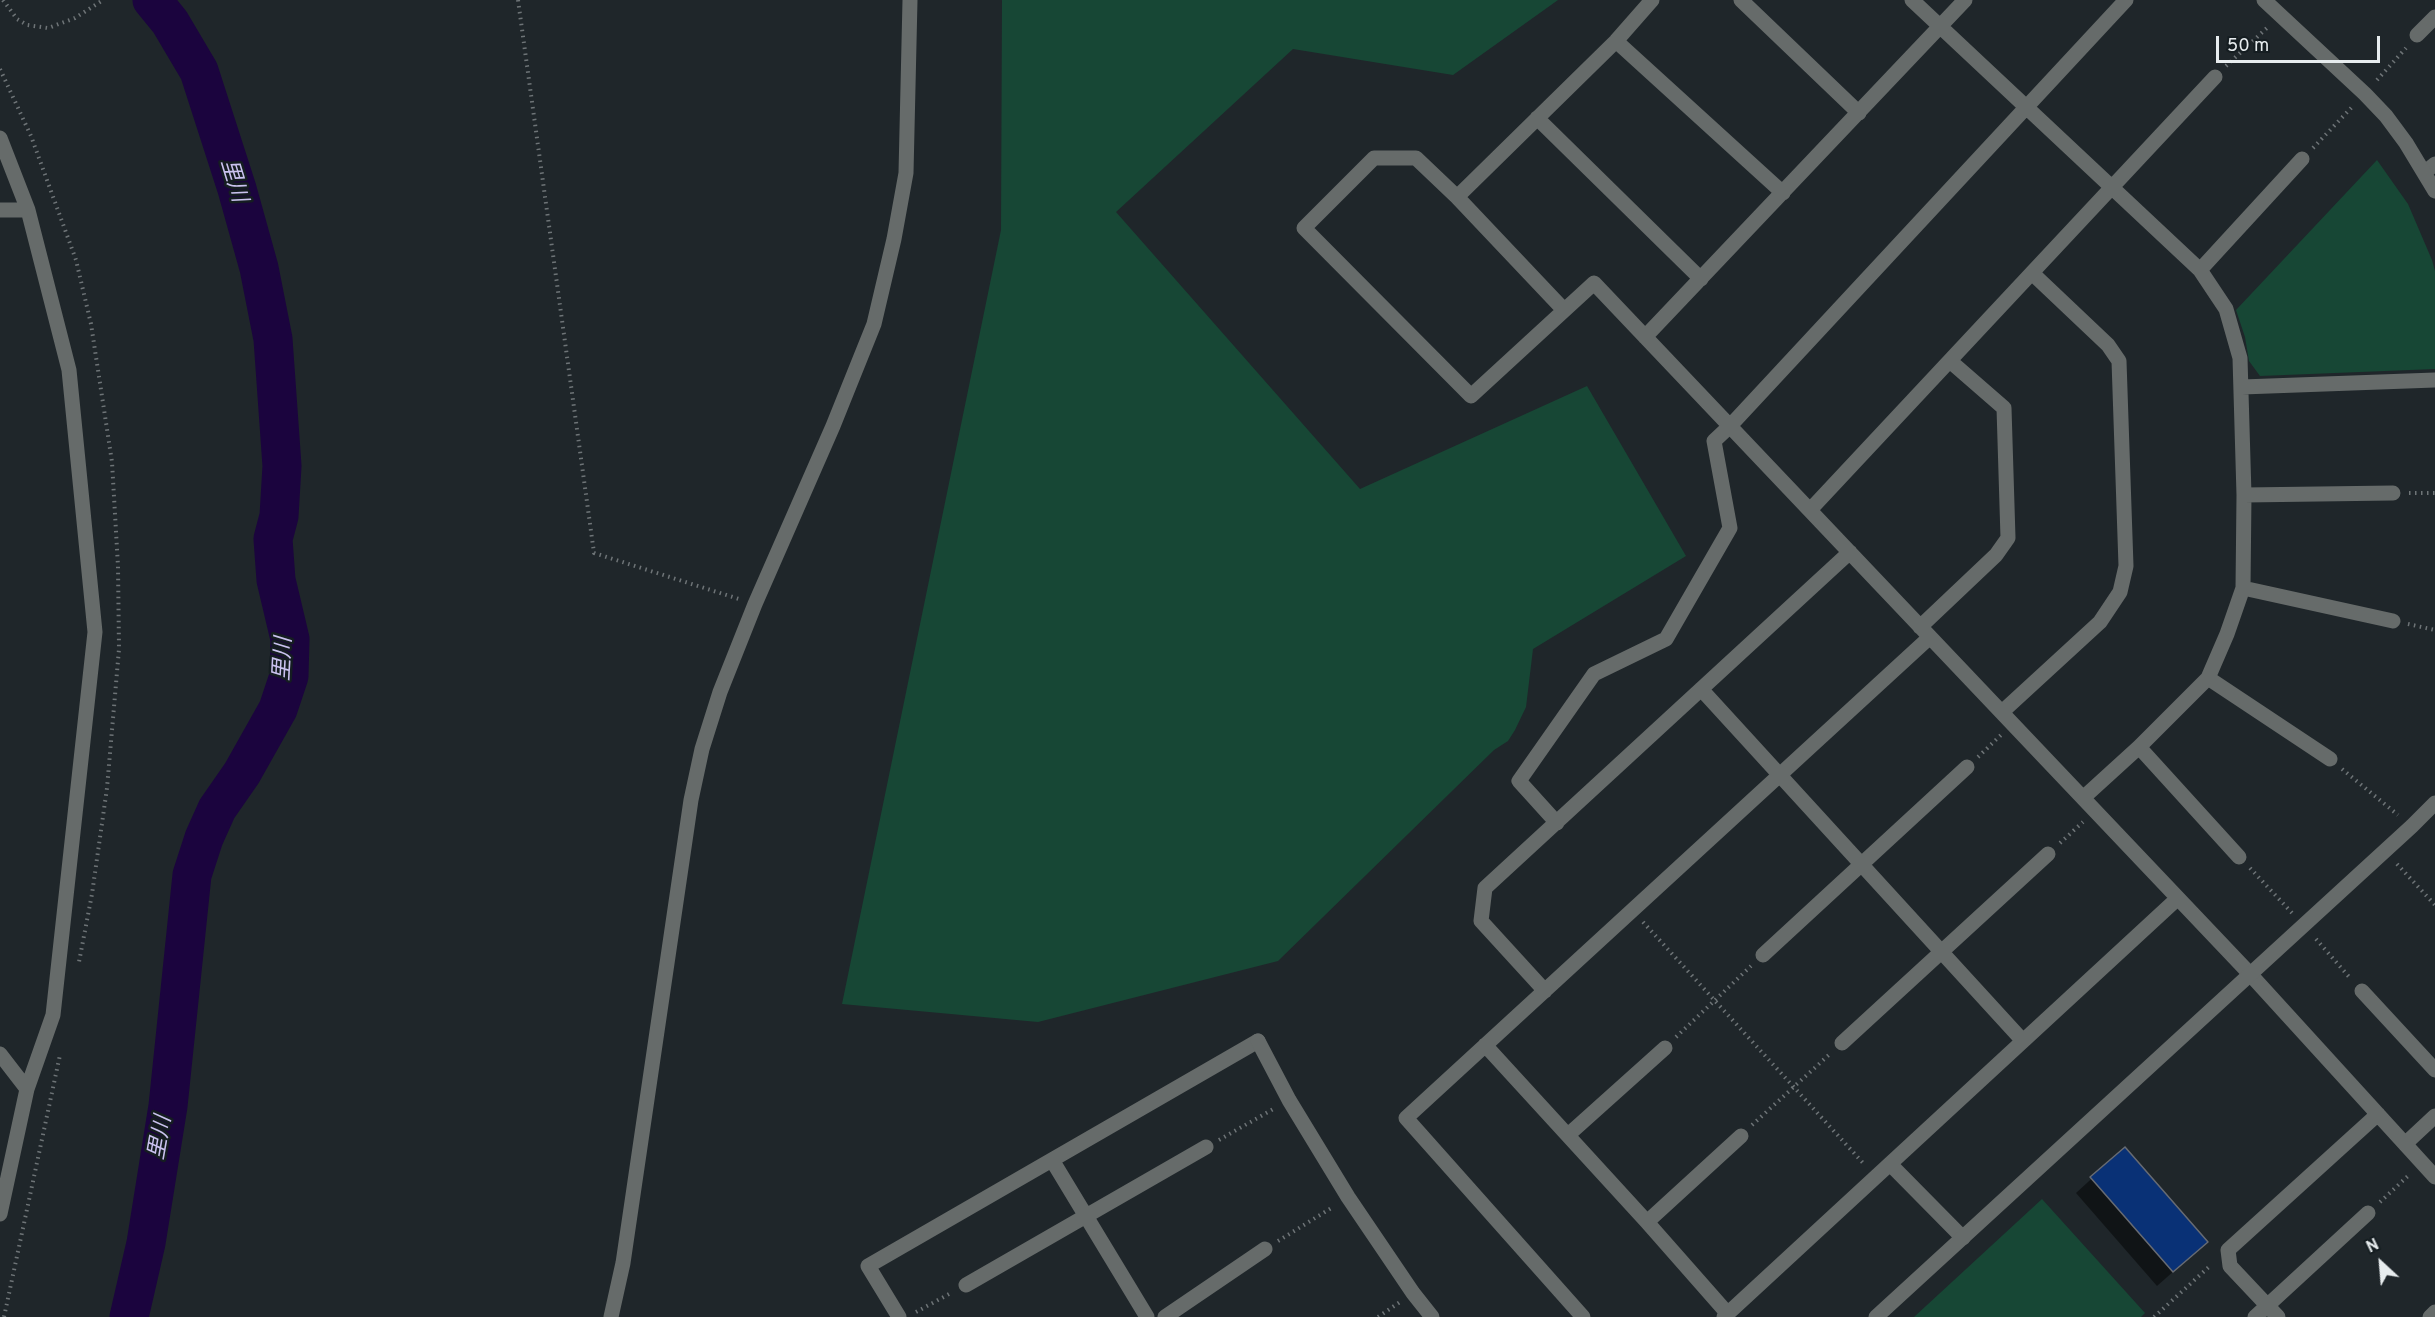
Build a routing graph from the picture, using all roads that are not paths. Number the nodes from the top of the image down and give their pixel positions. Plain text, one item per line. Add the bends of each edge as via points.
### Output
1 (910, 0) edge
2 (1652, 0) edge
3 (1741, 0) edge
4 (1912, 0) edge
5 (1965, 0) edge
6 (2126, 0) edge
7 (2264, 0) edge
8 (2435, 17) edge
9 (1941, 27) junction
10 (2417, 35) road end
11 (1616, 41) junction
12 (2215, 77) road end
13 (2026, 107) junction
14 (1859, 113) junction
15 (1538, 118) junction
16 (0, 138) edge
17 (2302, 159) road end
18 (2430, 168) edge
19 (2111, 188) junction
20 (2435, 191) edge
21 (1783, 193) junction
22 (1456, 197) junction
23 (0, 210) edge
24 (28, 210) junction
25 (2200, 270) junction
26 (2032, 273) junction
27 (1701, 279) junction
28 (1563, 309) junction
29 (1645, 337) junction
30 (1950, 361) junction
31 (2435, 380) edge
32 (2242, 387) junction
33 (1730, 426) junction
34 (2393, 493) road end
35 (2244, 495) junction
36 (1810, 510) junction
37 (1850, 552) junction
38 (2243, 588) junction
39 (2393, 621) road end
40 (1925, 632) junction
41 (2208, 678) junction
42 (1701, 689) junction
43 (2002, 712) junction
44 (2139, 747) junction
45 (2330, 759) road end
46 (1966, 767) road end
47 (1780, 775) junction
48 (2083, 798) junction
49 (2435, 802) edge
50 (1557, 823) junction
51 (2048, 854) road end
52 (2240, 857) road end
53 (1862, 864) junction
54 (2178, 898) junction
55 (1941, 952) junction
56 (1763, 955) road end
57 (2250, 974) junction
58 (1545, 991) junction
59 (2362, 991) road end
60 (2023, 1041) junction
61 (1842, 1043) road end
62 (1485, 1045) junction
63 (1665, 1048) road end
64 (0, 1054) edge
65 (2435, 1070) edge
66 (27, 1089) junction
67 (2378, 1114) junction
68 (2435, 1116) edge
69 (1568, 1135) junction
70 (1741, 1136) road end
71 (2405, 1144) junction
72 (1206, 1148) road end
73 (1052, 1160) junction
74 (1890, 1164) junction
75 (2435, 1177) edge
76 (2368, 1213) road end
77 (0, 1214) edge
78 (1087, 1216) junction
79 (1647, 1222) junction
80 (1962, 1238) junction
81 (1265, 1250) road end
82 (966, 1285) road end
83 (2273, 1311) edge
84 (2435, 1312) edge
85 (1726, 1316) edge
86 (611, 1317) edge
87 (899, 1317) edge
88 (1147, 1317) edge
89 (1165, 1317) edge
90 (1432, 1317) edge
91 (1583, 1317) edge
92 (1876, 1317) edge
93 (2255, 1317) edge
94 (2430, 1317) edge

1 - 86 street via 906,173 894,239 874,324 755,604 702,749 691,800 623,1263
2 - 11 street
3 - 14 street
4 - 9 street
5 - 9 street
6 - 13 street
7 - 18 street via 2365,94
8 - 10 street
9 - 13 street
9 - 14 street
11 - 15 street
11 - 21 street
12 - 19 street
13 - 19 street
13 - 33 street
14 - 21 street
15 - 22 street
15 - 27 street
16 - 24 street
17 - 25 street
18 - 20 street
19 - 25 street
19 - 26 street
21 - 27 street
22 - 28 street
22 - 28 street via 1416,158 1374,158 1304,228 1471,396
23 - 24 street
24 - 66 street via 69,370 95,632 53,1015
25 - 32 street via 2226,309 2240,358
26 - 30 street
26 - 43 street via 2108,345 2119,361 2126,567 2120,592 2100,622
27 - 29 street
28 - 29 street via 1594,283
29 - 33 street
30 - 36 street
30 - 40 street via 2004,408 2008,538
31 - 32 street
32 - 35 street
33 - 36 street
33 - 50 street via 1714,441 1730,528 1666,639 1594,674 1520,781
34 - 35 street
35 - 38 street
36 - 37 street
37 - 40 street
37 - 42 street
38 - 39 street
38 - 41 street
40 - 43 street
40 - 47 street
41 - 44 street
41 - 45 street
42 - 47 street
42 - 50 street
43 - 48 street
44 - 48 street
44 - 52 street
46 - 53 street
47 - 53 street
47 - 58 street
48 - 54 street
49 - 57 street
50 - 58 street via 1485,888 1481,921
51 - 55 street
53 - 55 street
53 - 56 street
54 - 57 street
54 - 60 street
55 - 60 street
55 - 61 street
57 - 67 street
57 - 80 street
58 - 62 street
59 - 65 street
60 - 74 street
62 - 69 street
62 - 91 street via 1406,1118
63 - 69 street
64 - 66 street
66 - 77 street
67 - 71 street
67 - 83 street via 2228,1250 2230,1266
68 - 71 street
69 - 79 street
70 - 79 street
71 - 75 street
72 - 78 street
73 - 78 street
73 - 87 street via 868,1266
73 - 90 street via 1258,1041 1348,1197
74 - 80 street
74 - 85 street
76 - 83 street
78 - 82 street
78 - 88 street
79 - 85 street
80 - 92 street
81 - 89 street
83 - 93 street
84 - 94 street

